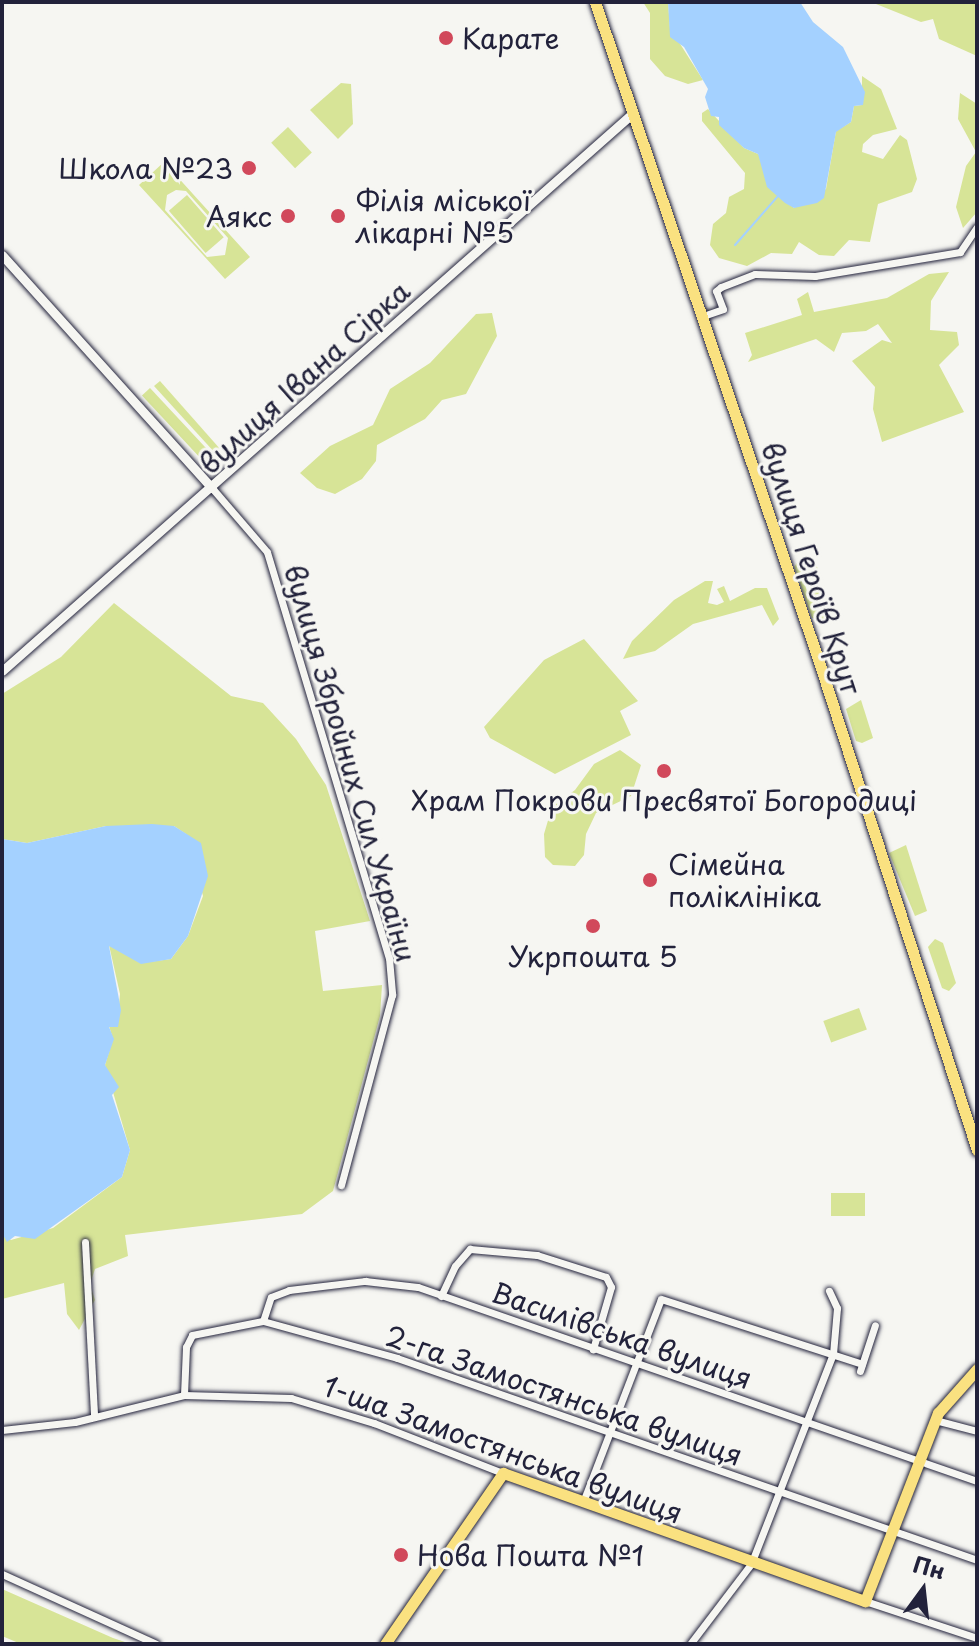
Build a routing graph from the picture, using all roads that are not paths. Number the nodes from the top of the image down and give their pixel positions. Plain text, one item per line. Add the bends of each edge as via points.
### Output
1 (595, 2) edge
2 (633, 113) junction
3 (977, 227) edge
4 (2, 255) edge
5 (703, 316) junction
6 (212, 488) junction
7 (2, 671) edge
8 (977, 1150) edge
9 (341, 1185) dead end
10 (85, 1242) dead end
11 (829, 1291) dead end
12 (441, 1296) junction
13 (263, 1321) junction
14 (875, 1325) dead end
15 (593, 1349) junction
16 (833, 1354) junction
17 (634, 1363) junction
18 (977, 1369) edge
19 (184, 1395) junction
20 (94, 1416) junction
21 (804, 1420) junction
22 (935, 1420) junction
23 (2, 1430) edge
24 (977, 1431) edge
25 (608, 1432) junction
26 (918, 1461) junction
27 (503, 1473) junction
28 (977, 1481) edge
29 (779, 1492) junction
30 (582, 1503) junction
31 (892, 1531) junction
32 (977, 1560) edge
33 (751, 1564) junction
34 (2, 1574) edge
35 (865, 1601) junction
36 (977, 1638) edge
37 (156, 1644) edge
38 (385, 1644) edge
39 (690, 1644) edge

1 - 2 main road, вулиця Героїв Крут
2 - 5 main road, вулиця Героїв Крут
2 - 6 street, вулиця Івана Сірка
3 - 5 street via 960,252 815,276 755,274 716,291 723,309
4 - 6 street, вулиця Збройних Сил України
5 - 8 main road, вулиця Героїв Крут
6 - 7 street, вулиця Івана Сірка
6 - 9 street, вулиця Збройних Сил України via 267,552 389,958 392,995
10 - 20 street
11 - 16 street via 837,1308
12 - 13 street, Василівська вулиця via 418,1287 365,1281 289,1290 271,1297
12 - 15 street, Василівська вулиця
12 - 15 street via 470,1249 537,1255 606,1277 611,1287
13 - 19 street, 2-га Замостянська вулиця via 192,1335 186,1347
13 - 25 street, 2-га Замостянська вулиця via 397,1358
14 - 16 street via 861,1368
15 - 17 street, Василівська вулиця
16 - 17 street via 666,1299 657,1302
16 - 21 street
17 - 21 street, Василівська вулиця
17 - 25 street
18 - 22 main road via 951,1393
19 - 20 street, 1-ша Замостянська вулиця
19 - 27 street, 1-ша Замостянська вулиця via 291,1398 374,1423
20 - 23 street, 1-ша Замостянська вулиця
21 - 26 street, Василівська вулиця
21 - 29 street
22 - 24 street
22 - 26 main road
25 - 29 street, 2-га Замостянська вулиця
25 - 30 street
26 - 28 street, Василівська вулиця
26 - 31 main road
27 - 30 main road, 1-ша Замостянська вулиця
27 - 38 main road
29 - 31 street, 2-га Замостянська вулиця
29 - 33 street
30 - 33 main road, 1-ша Замостянська вулиця
31 - 32 street, 2-га Замостянська вулиця
31 - 35 main road
33 - 35 main road, 1-ша Замостянська вулиця
33 - 39 street
34 - 37 street
35 - 36 street, 1-ша Замостянська вулиця

